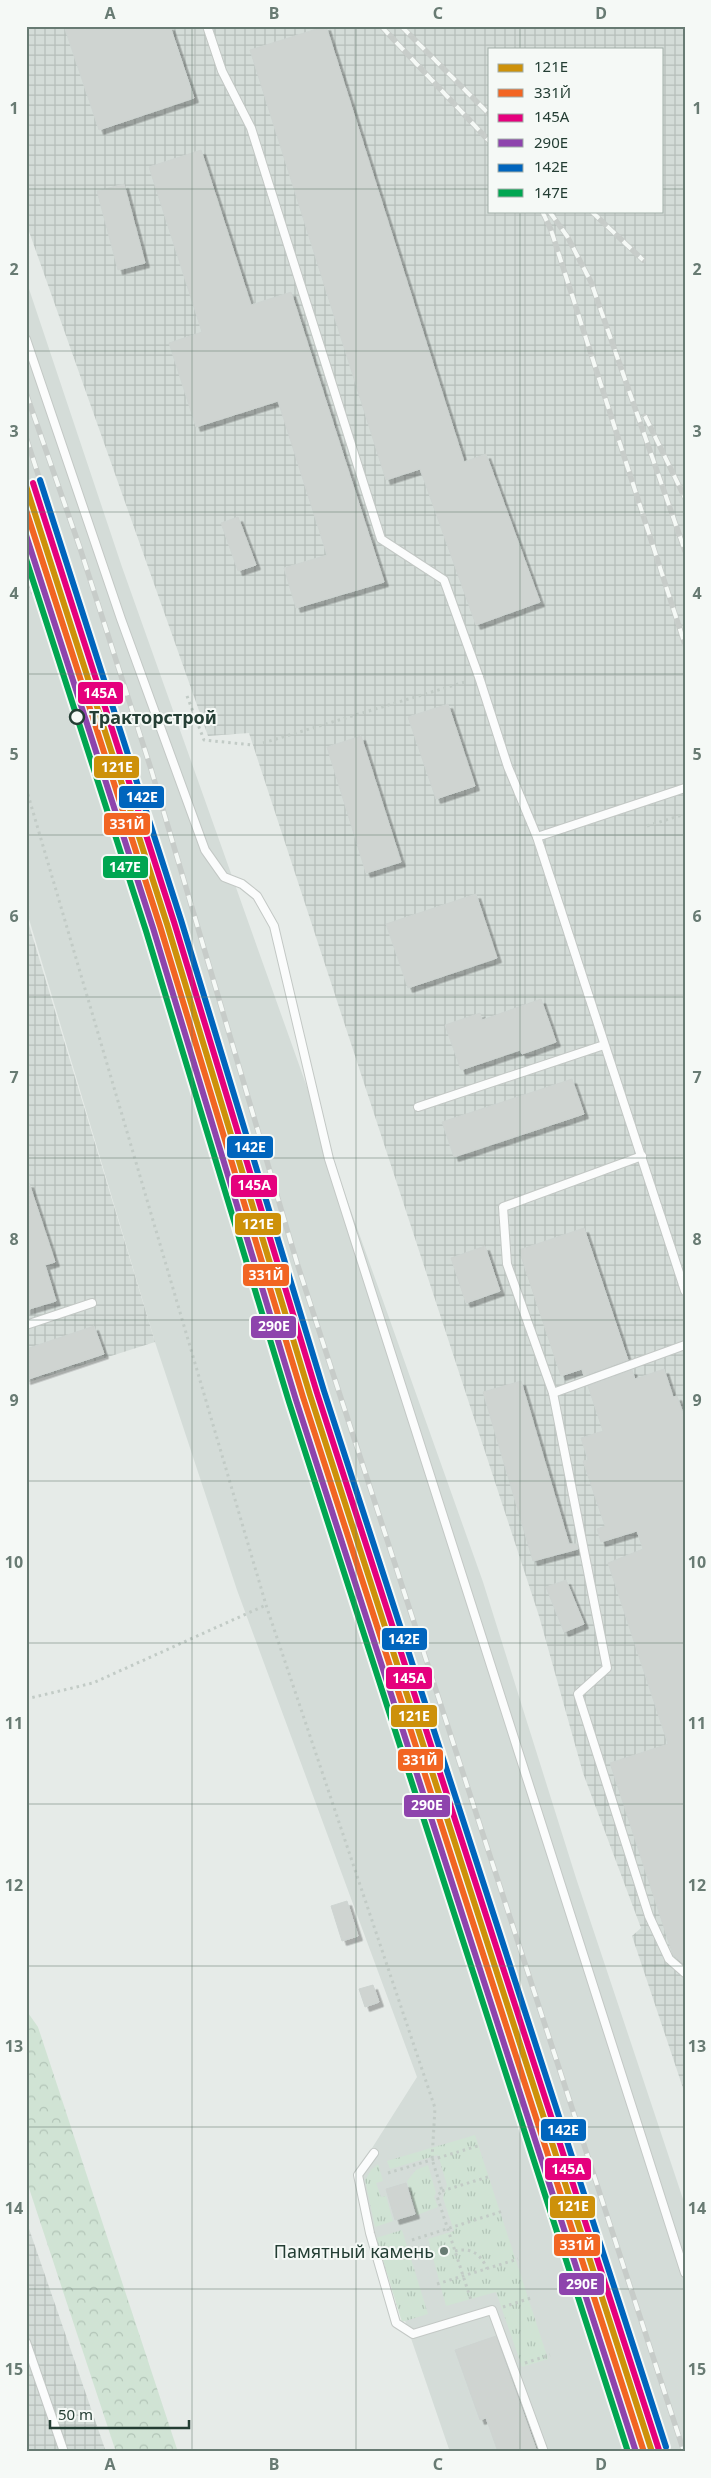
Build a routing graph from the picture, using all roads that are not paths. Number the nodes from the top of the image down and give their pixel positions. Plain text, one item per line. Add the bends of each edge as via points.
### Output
1 (207, 26) edge
2 (26, 340) edge
3 (685, 788) edge
4 (537, 838) junction
5 (604, 1045) junction
6 (418, 1107) dead end
7 (642, 1156) junction
8 (685, 1290) edge
9 (92, 1303) dead end
10 (26, 1325) edge
11 (685, 1345) edge
12 (553, 1393) junction
13 (685, 1973) edge
14 (374, 2153) dead end
15 (685, 2273) edge
16 (26, 2342) edge
17 (64, 2452) edge
18 (544, 2452) edge

1 - 4 lane via 222,72 251,128 381,539 444,580 508,768
2 - 15 lane via 124,628 205,850 224,877 242,884 257,896 274,926 329,1159
3 - 4 lane
4 - 5 lane
5 - 6 lane
5 - 7 lane
7 - 8 lane
7 - 12 lane via 503,1207 506,1264
9 - 10 lane
11 - 12 lane
12 - 13 lane via 607,1668 578,1694 649,1916 669,1959
14 - 18 lane via 358,2176 370,2233 396,2323 413,2334 492,2310
16 - 17 lane

